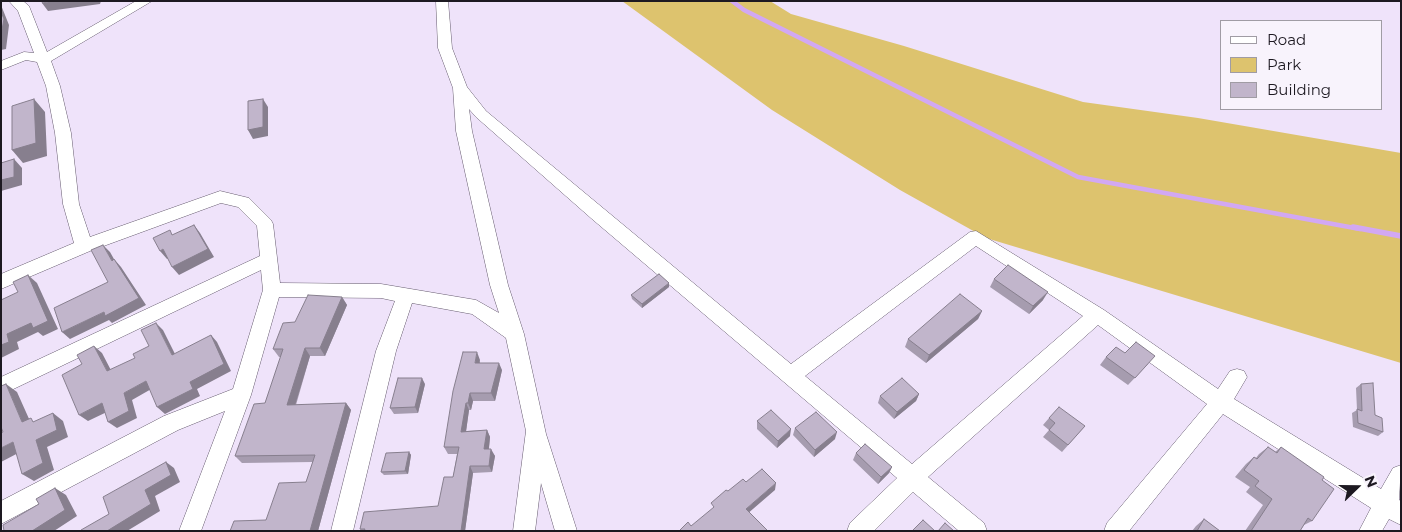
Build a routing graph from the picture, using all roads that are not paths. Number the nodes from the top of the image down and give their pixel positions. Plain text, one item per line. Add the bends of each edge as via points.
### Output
1 (15, 1) edge
2 (146, 1) edge
3 (442, 1) edge
4 (44, 59) junction
5 (1, 66) edge
6 (460, 88) junction
7 (84, 246) junction
8 (269, 259) junction
9 (1, 282) edge
10 (272, 290) junction
11 (406, 295) junction
12 (1097, 315) junction
13 (515, 334) junction
14 (790, 376) junction
15 (1236, 377) dead end
16 (1, 386) edge
17 (241, 395) junction
18 (1221, 402) junction
19 (536, 431) junction
20 (1401, 475) edge
21 (912, 478) junction
22 (1393, 509) edge
23 (1, 513) edge
24 (190, 531) edge
25 (342, 531) edge
26 (524, 531) edge
27 (566, 531) edge
28 (858, 531) edge
29 (976, 531) edge
30 (1115, 531) edge
31 (1370, 531) edge

1 - 4 street via 24,9
2 - 4 street
3 - 6 street via 445,48
4 - 5 street via 24,56
4 - 7 street via 63,133 71,204
6 - 13 street via 464,131 499,286
6 - 14 street via 481,114
7 - 8 street via 220,197 243,202 265,224
7 - 9 street
8 - 10 street
8 - 16 street
10 - 11 street via 381,291
10 - 17 street
11 - 13 street via 476,307
11 - 25 street via 386,351
12 - 14 street via 976,237
12 - 18 street
12 - 21 street
13 - 19 street
14 - 21 street
15 - 18 street
17 - 23 street via 172,423
17 - 24 street
18 - 22 street
18 - 30 street
19 - 26 street
19 - 27 street
20 - 22 street
21 - 28 street
21 - 29 street
22 - 31 street

